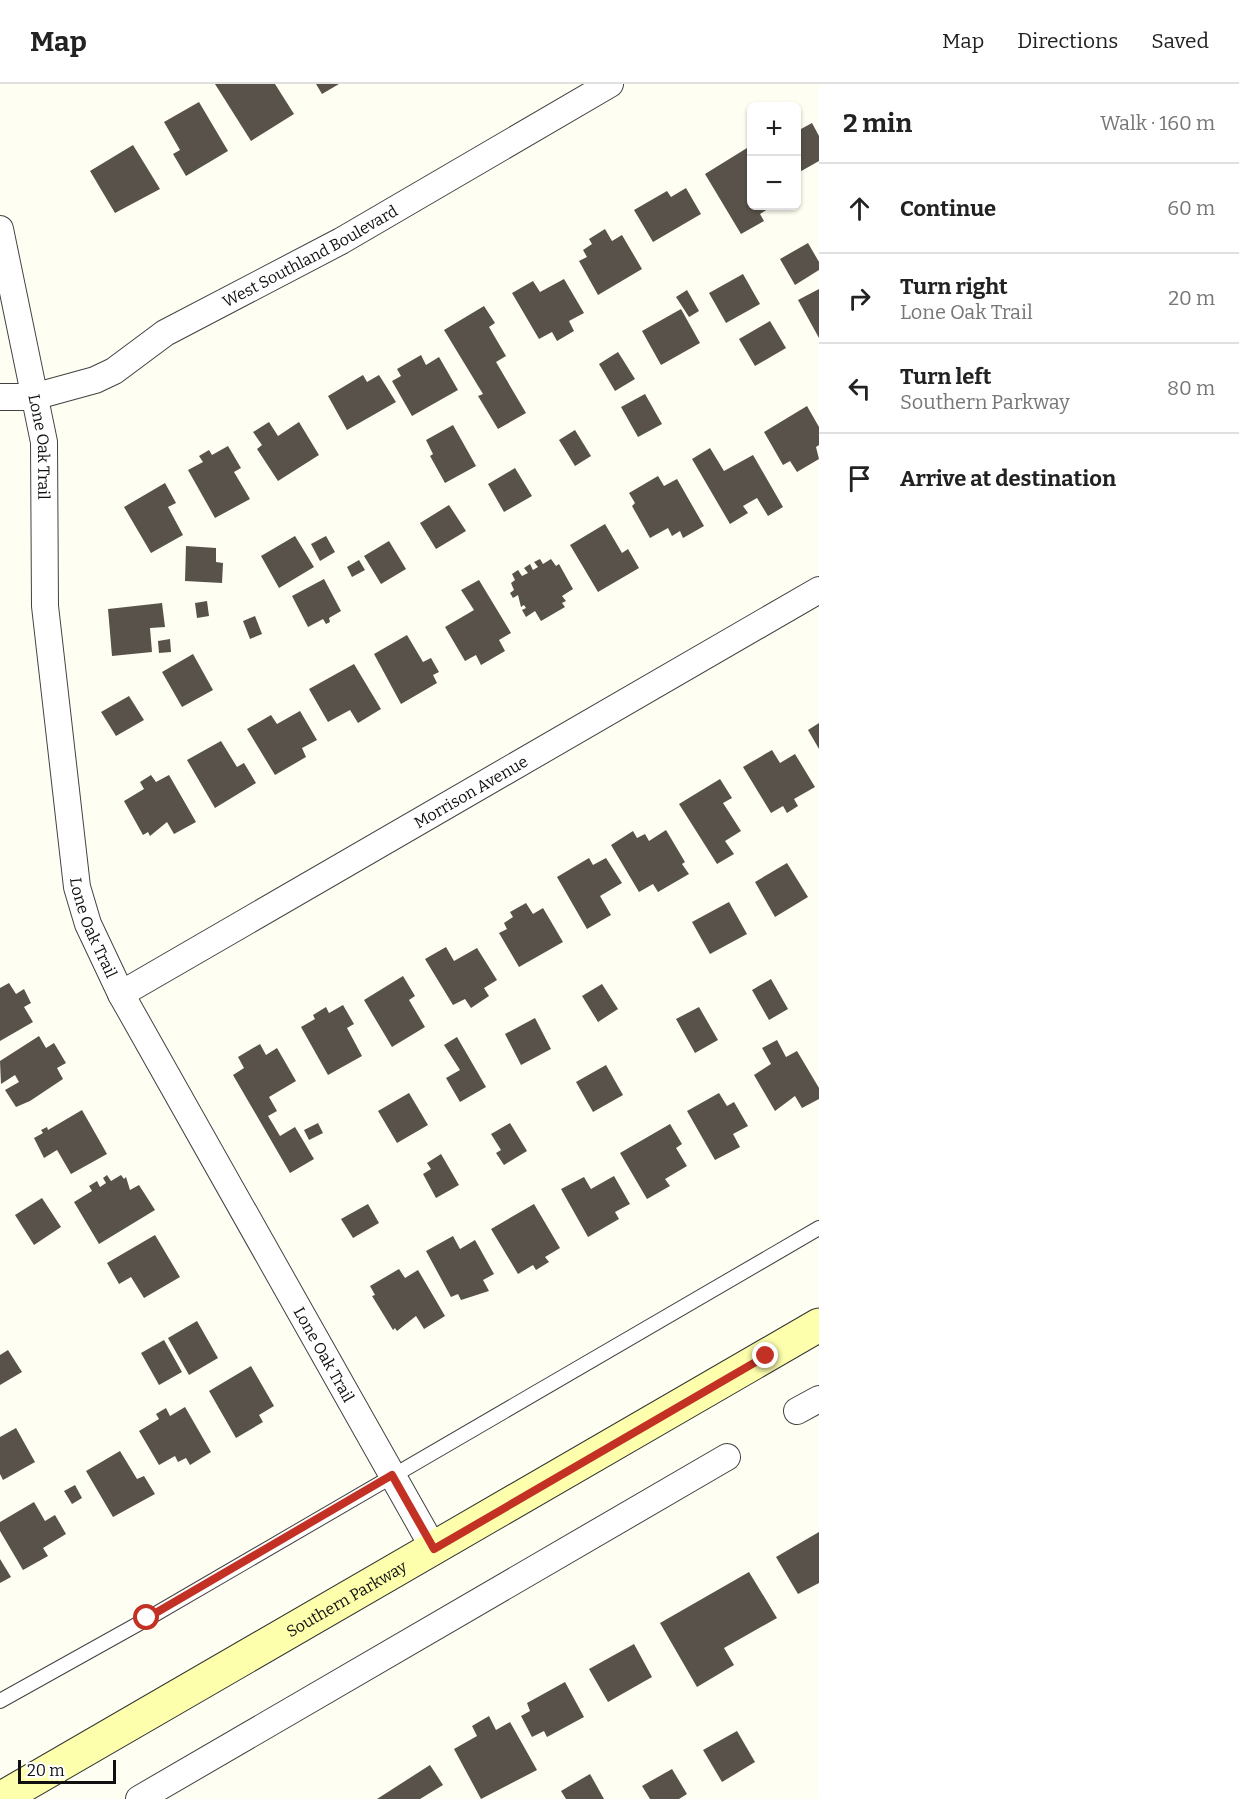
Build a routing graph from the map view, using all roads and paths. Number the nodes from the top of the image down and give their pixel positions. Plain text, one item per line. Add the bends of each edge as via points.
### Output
1 (610, 84) edge
2 (0, 229) edge
3 (0, 397) edge
4 (33, 397) junction
5 (819, 590) edge
6 (122, 994) junction
7 (819, 1228) edge
8 (819, 1325) edge
9 (727, 1457) dead end
10 (392, 1475) junction
11 (434, 1549) junction
12 (0, 1701) edge
13 (6, 1792) edge
14 (139, 1799) edge

1 - 4 street, West Southland Boulevard via 341,241 165,333 114,371
2 - 4 street, Lone Oak Trail
3 - 4 street, West Southland Boulevard
4 - 6 street, Lone Oak Trail via 44,442 45,606 77,887 88,924
5 - 6 street, Morrison Avenue
6 - 10 street, Lone Oak Trail
7 - 10 lane
8 - 11 main road, Southern Parkway
9 - 14 street
10 - 11 street, Lone Oak Trail
10 - 12 lane
11 - 13 main road, Southern Parkway

